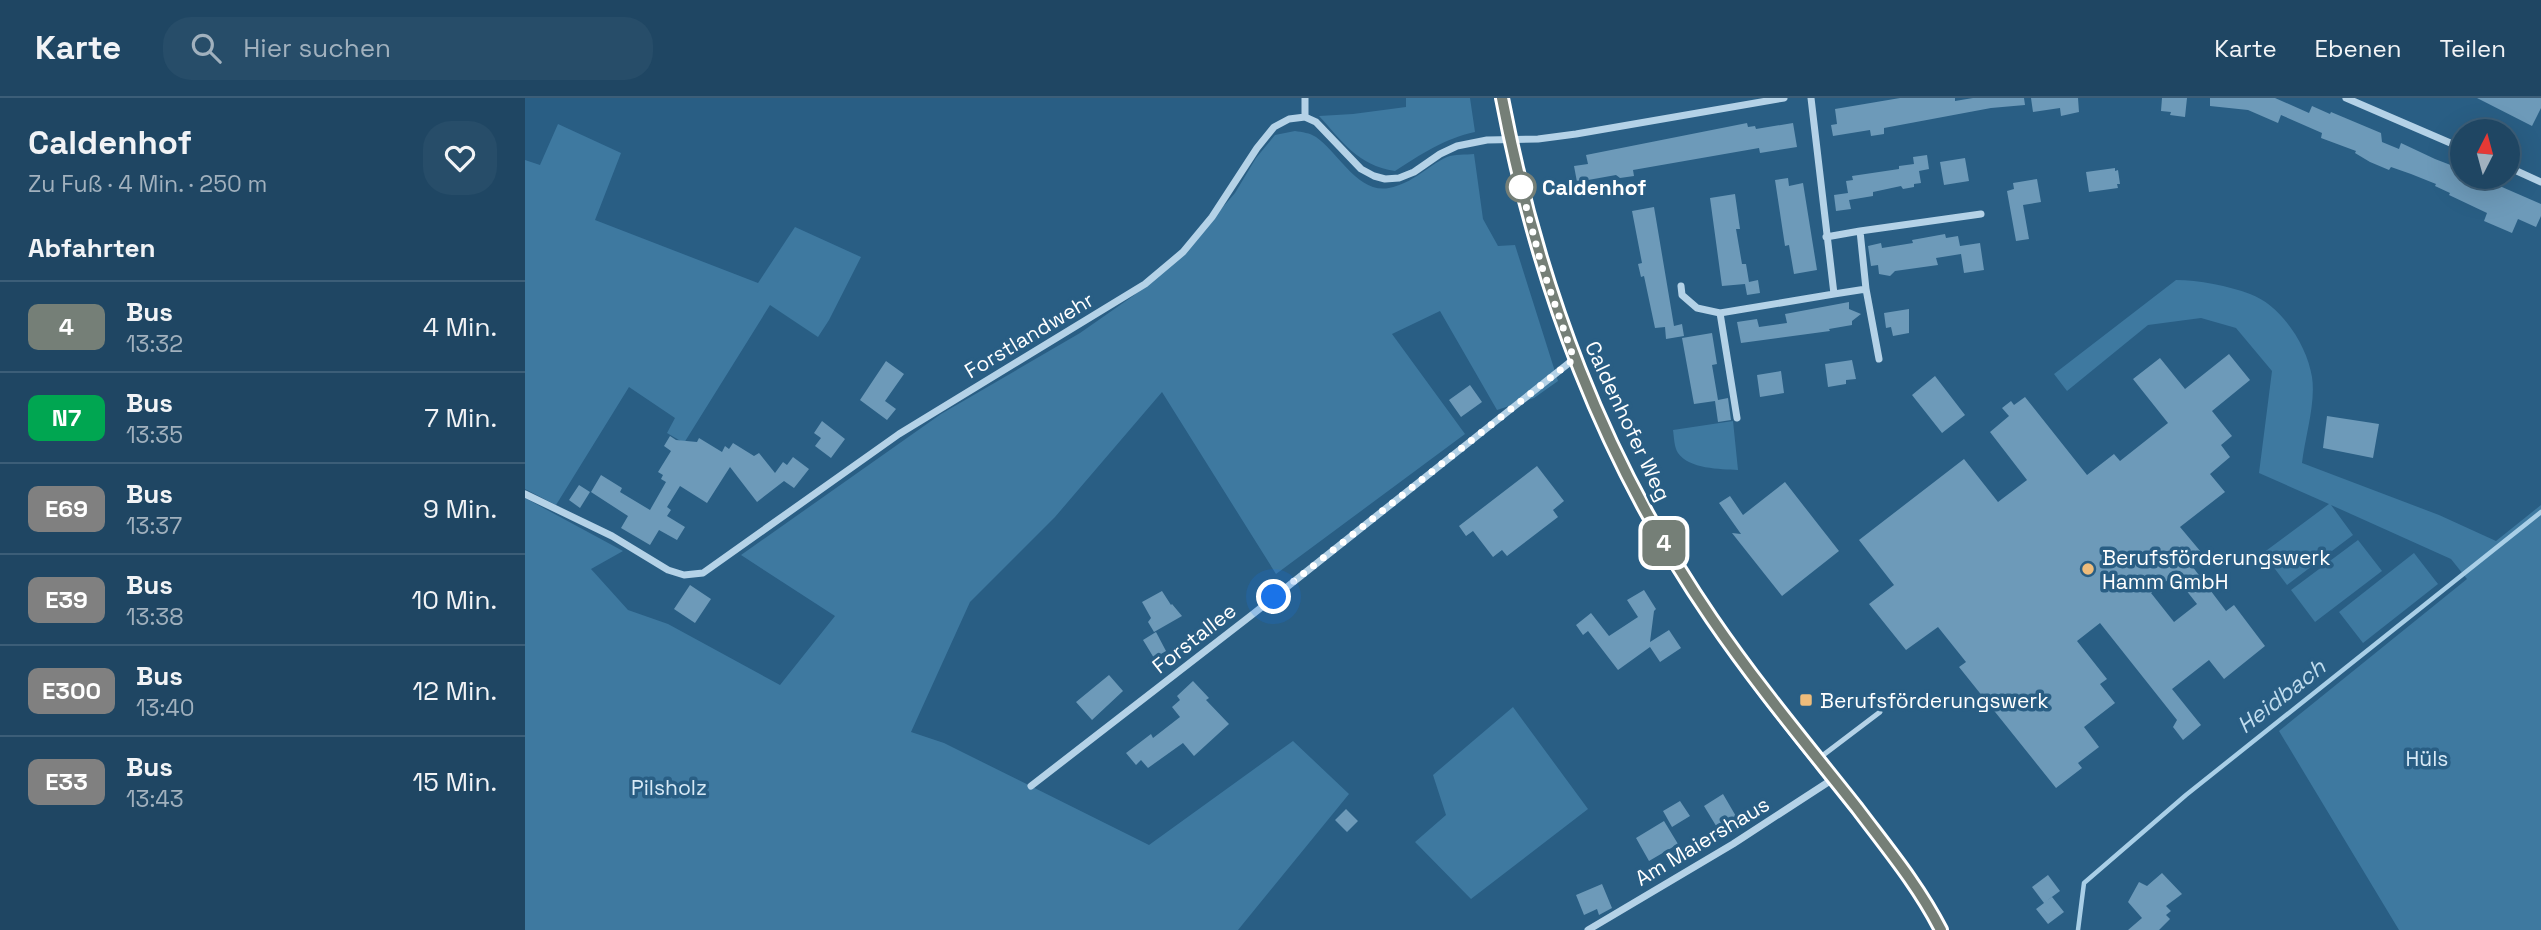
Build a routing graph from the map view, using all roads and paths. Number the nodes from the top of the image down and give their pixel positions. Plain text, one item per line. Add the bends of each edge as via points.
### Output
1 (1305, 98) edge
2 (1502, 98) edge
3 (1784, 98) edge
4 (1811, 98) edge
5 (2346, 98) edge
6 (1305, 117) junction
7 (1510, 141) junction
8 (2450, 143) edge
9 (2520, 172) edge
10 (2541, 182) edge
11 (1981, 214) dead end
12 (1860, 231) junction
13 (1826, 237) junction
14 (1681, 286) dead end
15 (1866, 289) junction
16 (1834, 294) junction
17 (1720, 313) junction
18 (1574, 359) junction
19 (1879, 359) dead end
20 (1737, 418) dead end
21 (525, 494) edge
22 (1880, 712) dead end
23 (1818, 760) junction
24 (1834, 779) junction
25 (1031, 786) dead end
26 (1588, 930) edge
27 (1941, 930) edge

1 - 6 street
2 - 7 main road, Caldenhofer Weg
3 - 7 street via 1635,125
4 - 13 street
5 - 8 street
6 - 7 street via 1316,122 1361,169 1385,179 1414,172 1457,146
6 - 21 street, Forstlandwehr via 1274,127 1205,226 1145,284 899,434 703,573 684,575 668,570 613,536
7 - 18 main road, Caldenhofer Weg via 1542,267
9 - 10 street
11 - 12 street
12 - 13 street
12 - 15 street
13 - 16 street
14 - 17 street via 1682,295 1697,308
15 - 16 street
15 - 19 street
16 - 17 street
17 - 20 street
18 - 23 main road, Caldenhofer Weg via 1620,462 1662,540 1712,619
18 - 25 street, Forstallee
22 - 23 lane
23 - 24 main road, Caldenhofer Weg
24 - 26 street, Am Maiershaus
24 - 27 main road, Caldenhofer Weg via 1911,878

